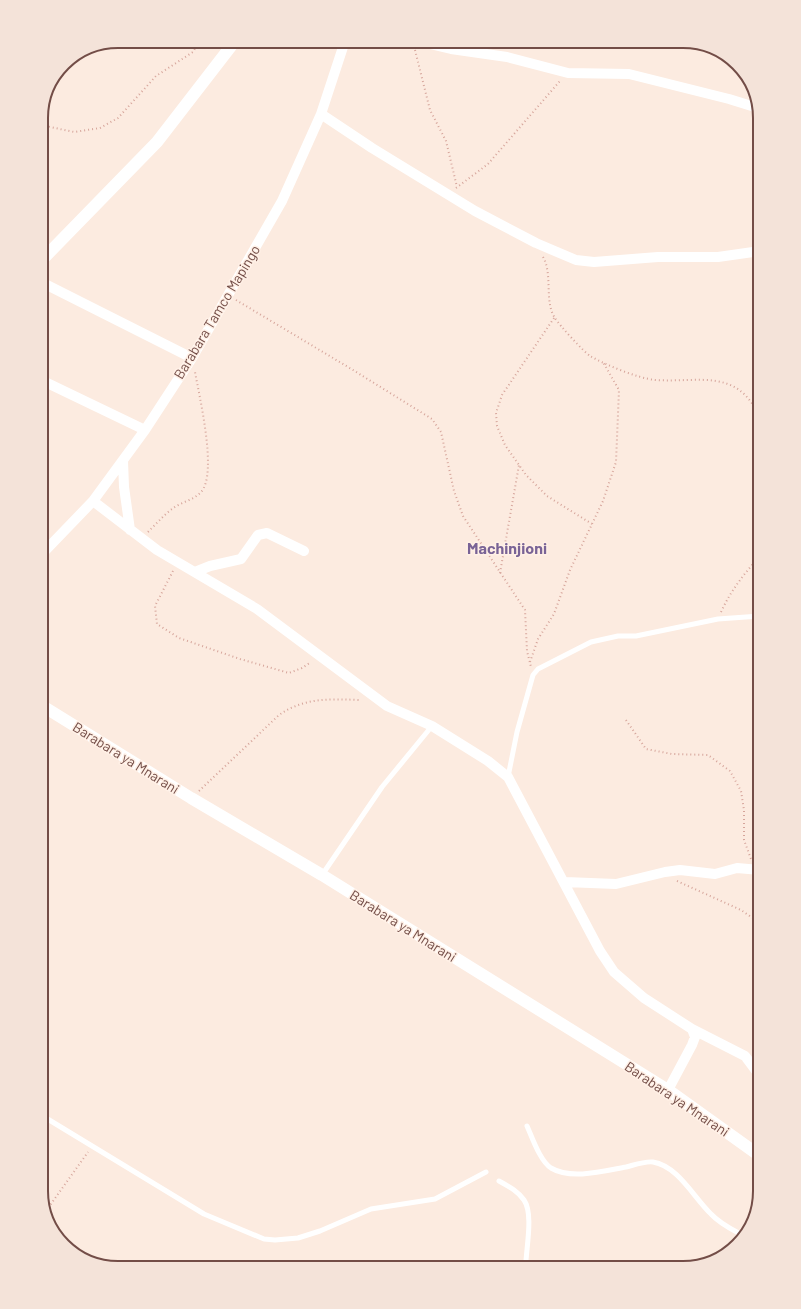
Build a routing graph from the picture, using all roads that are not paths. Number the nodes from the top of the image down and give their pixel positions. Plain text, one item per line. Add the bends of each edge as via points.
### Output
1 (230, 48) edge
2 (343, 48) edge
3 (442, 48) edge
4 (752, 106) edge
5 (321, 114) junction
6 (753, 252) edge
7 (48, 254) edge
8 (48, 286) edge
9 (192, 358) junction
10 (48, 383) edge
11 (145, 430) junction
12 (123, 461) junction
13 (93, 501) junction
14 (130, 530) junction
15 (48, 548) edge
16 (304, 551) dead end
17 (195, 572) junction
18 (753, 616) edge
19 (48, 709) edge
20 (432, 726) junction
21 (508, 777) junction
22 (753, 869) edge
23 (322, 875) junction
24 (565, 882) junction
25 (692, 1030) junction
26 (753, 1067) edge
27 (668, 1090) junction
28 (48, 1119) edge
29 (527, 1126) dead end
30 (753, 1151) edge
31 (486, 1172) dead end
32 (499, 1181) dead end
33 (738, 1232) edge
34 (526, 1261) edge

1 - 7 street via 157,142
2 - 5 street, Barabara Tamco Mapingo
3 - 4 street via 507,57 568,73 628,74
5 - 6 street via 372,148 453,190 475,211 536,243 576,260 594,262 658,257 718,257
5 - 9 street, Barabara Tamco Mapingo via 282,201
8 - 9 street
9 - 11 street, Barabara Tamco Mapingo
10 - 11 street
11 - 12 street, Barabara Tamco Mapingo
12 - 13 street, Barabara Tamco Mapingo
12 - 14 street
13 - 14 street
13 - 15 street, Barabara Tamco Mapingo
14 - 17 street
16 - 17 street via 267,533 258,535 241,559
17 - 20 street via 257,609 387,706
18 - 21 lane via 718,619 636,636 618,636 591,642 538,669 517,732
19 - 23 street, Barabara ya Mnarani
20 - 21 street via 488,761
20 - 23 lane via 382,786
21 - 24 street via 543,846
22 - 24 street via 737,868 715,874 680,870 616,884
23 - 27 street, Barabara ya Mnarani
24 - 25 street via 600,951 614,972 644,998
25 - 26 street via 745,1056
25 - 27 street via 695,1037
27 - 30 street, Barabara ya Mnarani
28 - 31 lane via 204,1214 264,1239 298,1238 371,1209 435,1199
29 - 33 lane via 536,1147 550,1167 562,1172 586,1174 652,1162 667,1168 684,1182 713,1216
32 - 34 lane via 524,1198 528,1208

